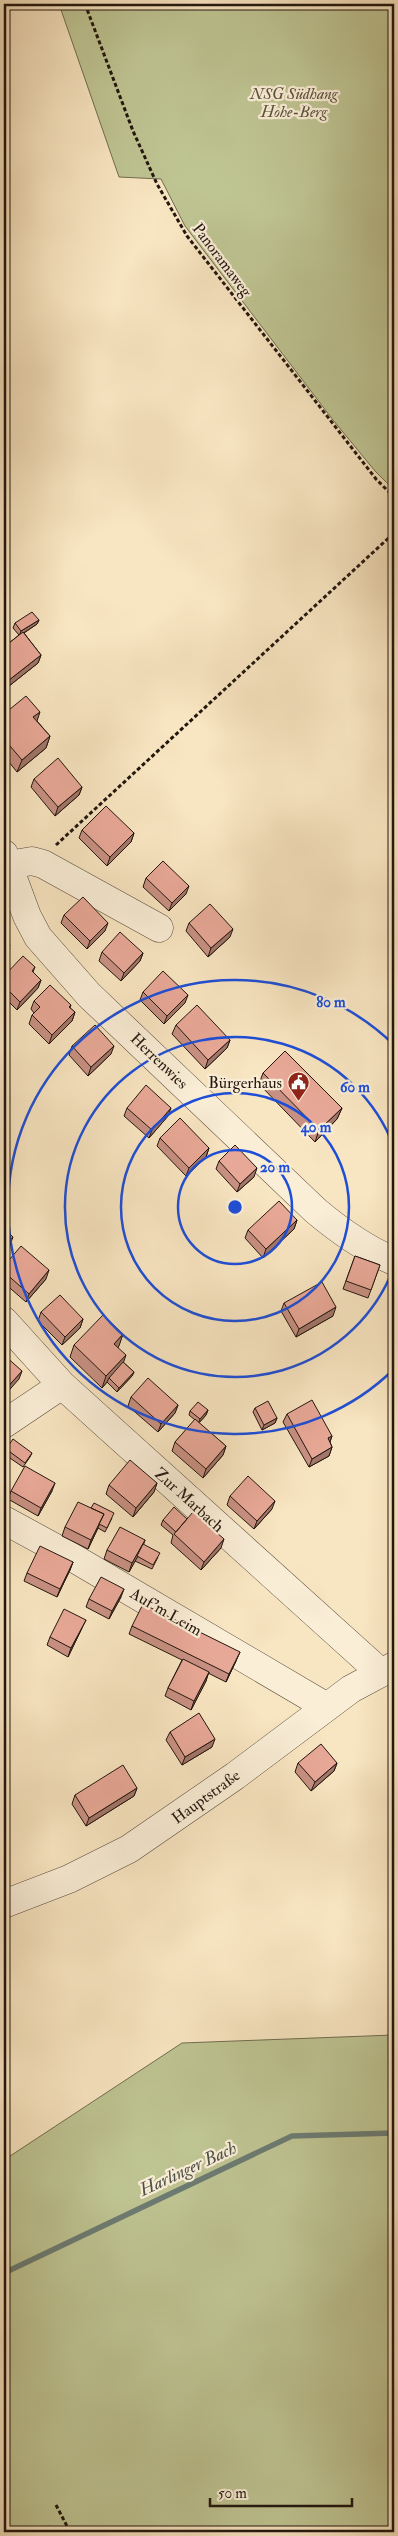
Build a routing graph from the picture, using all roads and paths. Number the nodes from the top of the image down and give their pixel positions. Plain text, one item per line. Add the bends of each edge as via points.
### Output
1 (85, 4) edge
2 (394, 497) edge
3 (394, 533) edge
4 (6, 860) edge
5 (43, 864) junction
6 (159, 928) dead end
7 (394, 1262) edge
8 (4, 1321) edge
9 (62, 1385) junction
10 (4, 1424) edge
11 (4, 1520) edge
12 (387, 1669) edge
13 (326, 1707) junction
14 (4, 1904) edge
15 (56, 2505) dead end
16 (70, 2532) edge

1 - 2 path, Panoramaweg via 133,132 157,184 187,236 376,479
3 - 5 path via 50,850
4 - 5 street, Herrenwies
4 - 7 street, Herrenwies via 38,937 89,995 316,1211 343,1233
5 - 6 street, Herrenwies
8 - 9 street, Zur Marbach
9 - 10 street
9 - 12 street, Zur Marbach
11 - 13 street, Auf'm Leim via 166,1611
12 - 13 street, Hauptstraße
13 - 14 street, Hauptstraße via 235,1776 129,1849 69,1879
15 - 16 path

